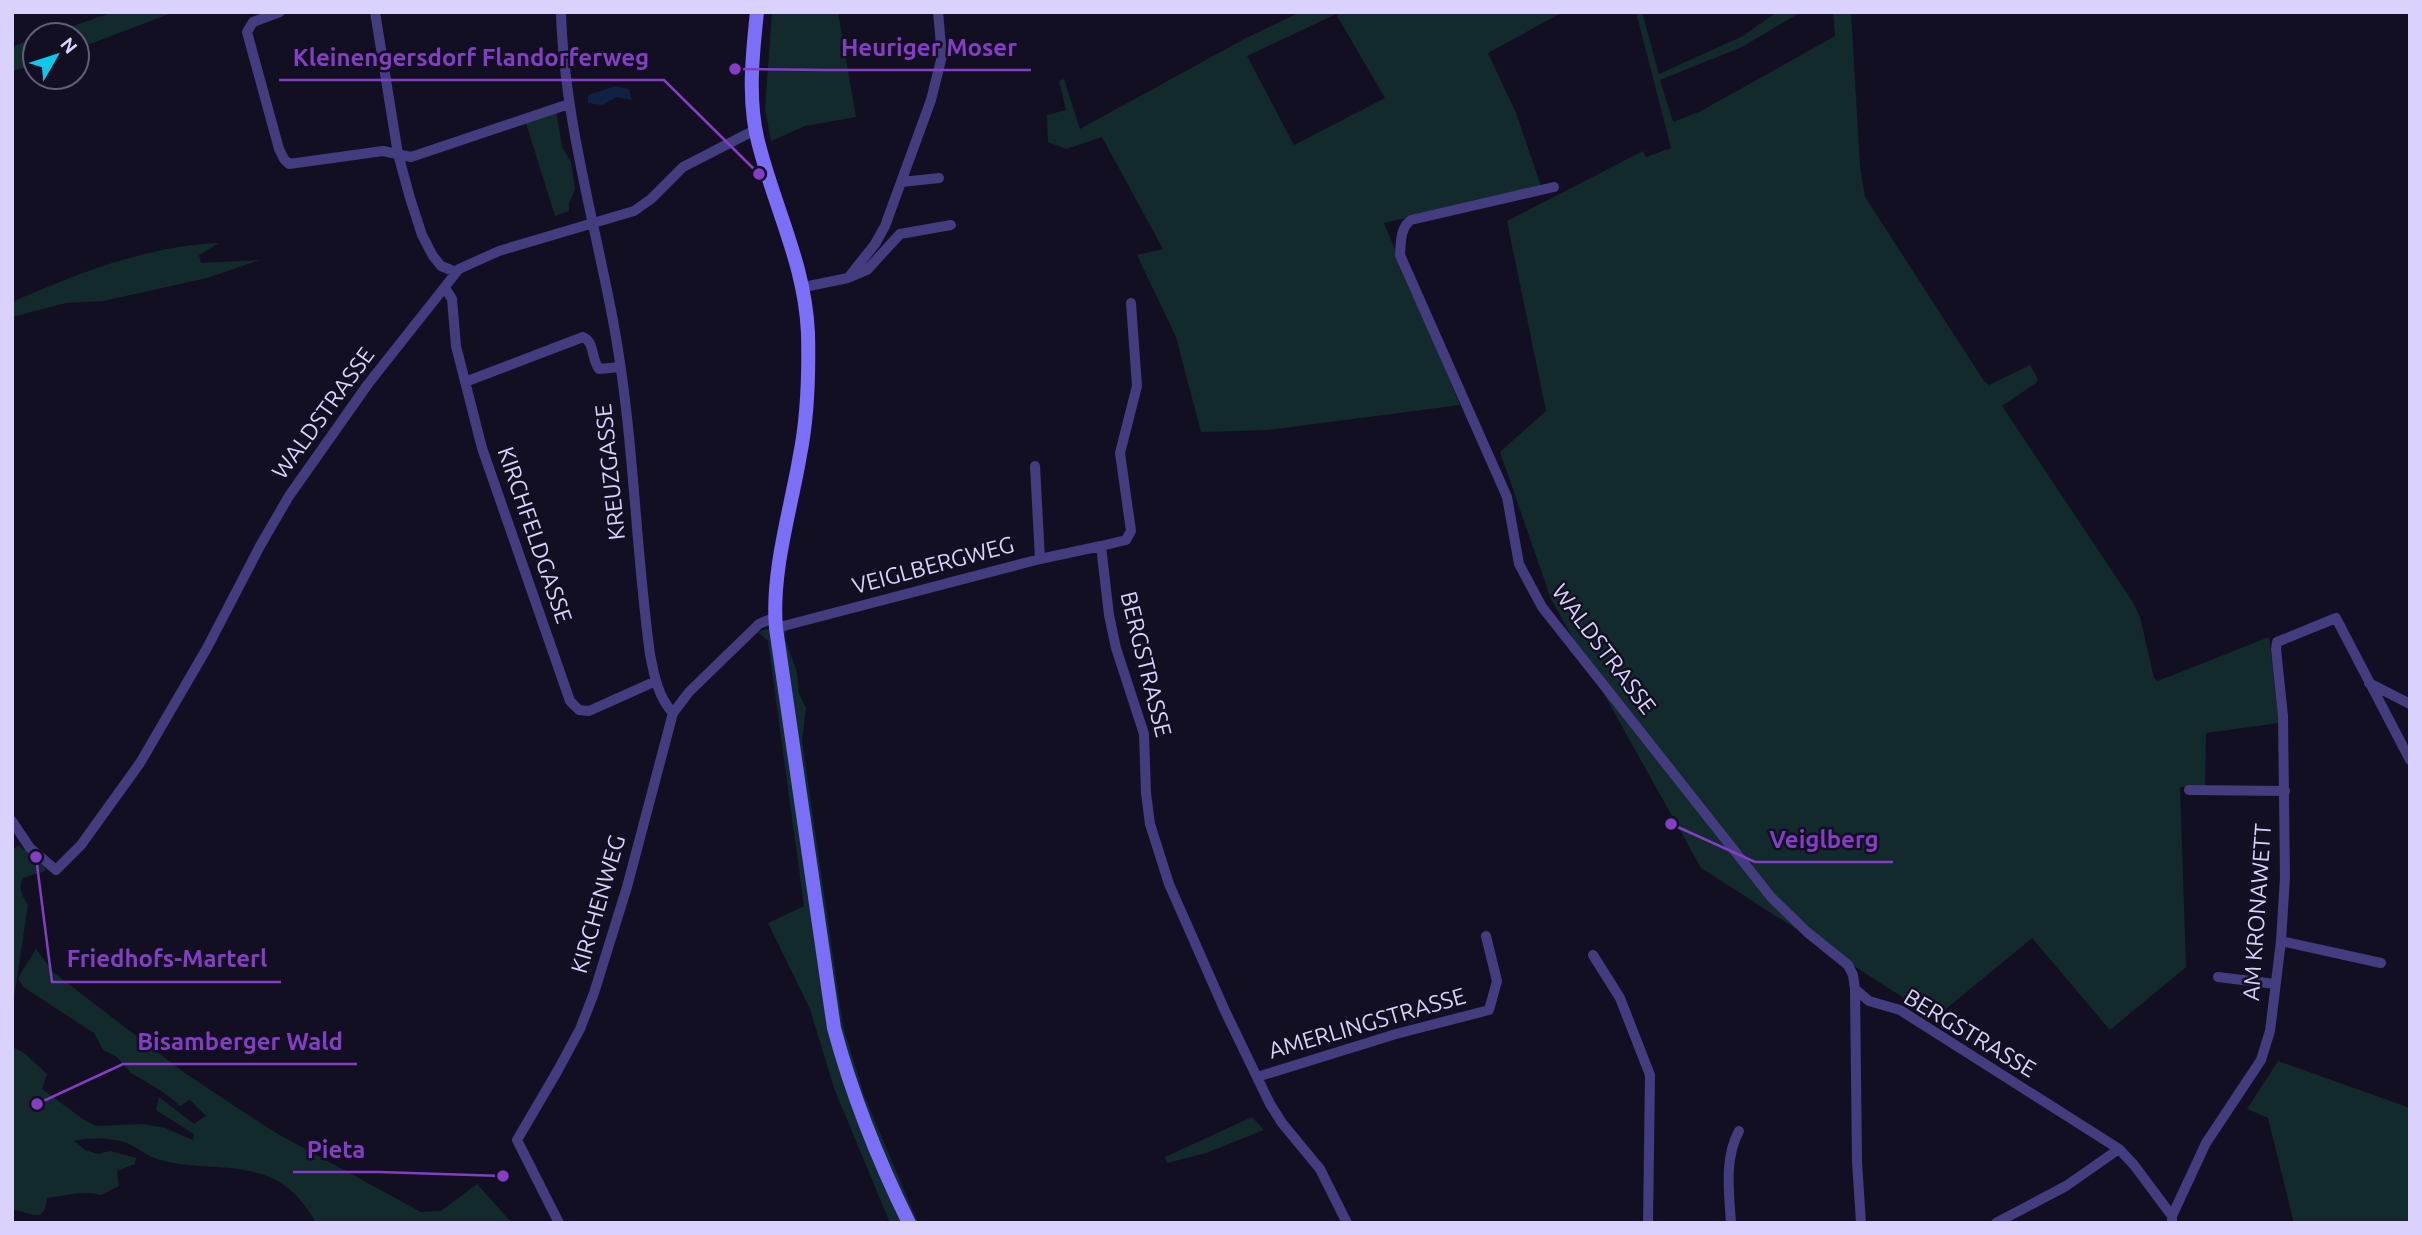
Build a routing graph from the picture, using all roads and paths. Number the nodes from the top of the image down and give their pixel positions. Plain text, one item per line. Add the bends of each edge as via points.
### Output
1 (280, 12) edge
2 (375, 12) edge
3 (561, 12) edge
4 (757, 12) edge
5 (939, 12) edge
6 (569, 104) junction
7 (755, 130) junction
8 (398, 154) junction
9 (939, 178) dead end
10 (902, 182) junction
11 (1554, 187) dead end
12 (592, 223) junction
13 (951, 225) dead end
14 (456, 272) junction
15 (848, 278) junction
16 (804, 287) junction
17 (446, 289) junction
18 (1130, 303) dead end
19 (620, 367) junction
20 (465, 382) junction
21 (1035, 466) dead end
22 (1101, 546) junction
23 (1041, 559) junction
24 (775, 622) junction
25 (656, 681) junction
26 (2367, 681) junction
27 (2405, 702) edge
28 (673, 713) junction
29 (2385, 716) junction
30 (2410, 760) edge
31 (2189, 790) dead end
32 (2285, 790) junction
33 (12, 821) edge
34 (1486, 936) dead end
35 (2281, 941) junction
36 (1593, 955) dead end
37 (2381, 963) dead end
38 (2218, 978) dead end
39 (2275, 984) junction
40 (1855, 989) junction
41 (1257, 1077) junction
42 (1740, 1131) dead end
43 (2119, 1149) junction
44 (2172, 1219) edge
45 (559, 1223) edge
46 (909, 1223) edge
47 (1347, 1223) edge
48 (1648, 1223) edge
49 (1731, 1223) edge
50 (1861, 1223) edge
51 (1996, 1223) edge

1 - 8 street via 253,22 247,32 284,159 297,164 383,151
2 - 8 street
3 - 6 street, KREUZGASSE
4 - 7 main road via 752,80
5 - 10 street via 942,56
6 - 8 street via 424,153
6 - 12 street, KREUZGASSE
7 - 12 street via 683,167 640,208
7 - 16 main road
8 - 14 street via 425,241 438,263
9 - 10 street
10 - 15 street via 880,238
11 - 40 street, WALDSTRASSE via 1411,220 1402,233 1400,255 1507,497 1520,564 1542,607 1772,897 1848,965
12 - 14 street via 499,251
12 - 19 street, KREUZGASSE
13 - 15 street via 900,233 867,270
14 - 17 street, WALDSTRASSE
15 - 16 street
16 - 24 main road via 808,338 805,426 779,572
17 - 20 street, KIRCHFELDGASSE via 452,299 455,341
17 - 33 street, WALDSTRASSE via 386,360 289,496 140,763 81,845 56,870 30,848
18 - 22 street via 1137,386 1120,453 1131,531 1127,539
19 - 20 street via 599,369 590,343 583,337
19 - 25 street, KREUZGASSE via 647,634
20 - 25 street, KIRCHFELDGASSE via 486,460 570,701 579,710 589,711
21 - 23 street
22 - 23 street, VEIGLBERGWEG
22 - 41 street, BERGSTRASSE via 1114,640 1144,734 1148,811 1158,850 1172,891
23 - 24 street, VEIGLBERGWEG
24 - 28 street, KIRCHENWEG via 759,624
24 - 46 main road via 834,1028 861,1112
25 - 28 street, KREUZGASSE
26 - 27 street
26 - 29 street
26 - 32 street, AM KRONAWETT via 2336,618 2277,642
27 - 29 street via 2389,707
28 - 45 street, KIRCHENWEG via 594,993 580,1029 517,1140
29 - 30 street
31 - 32 street
32 - 35 street, AM KRONAWETT
34 - 41 street, AMERLINGSTRASSE via 1497,981 1489,1010
35 - 37 street
35 - 39 street, AM KRONAWETT
36 - 48 street via 1619,998 1650,1075
38 - 39 street
39 - 44 street, AM KRONAWETT via 2270,1031 2261,1060 2206,1143
40 - 43 street, BERGSTRASSE via 1869,1001 1900,1010
40 - 50 street
41 - 47 street, BERGSTRASSE via 1277,1116 1324,1175
42 - 49 street via 1733,1143 1729,1174
43 - 44 street
43 - 51 street via 2066,1186

